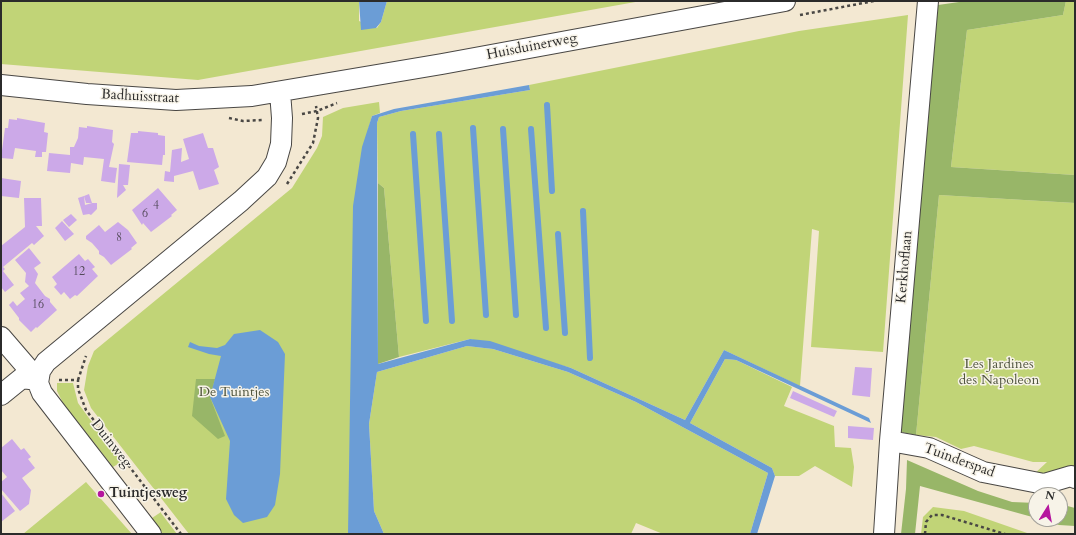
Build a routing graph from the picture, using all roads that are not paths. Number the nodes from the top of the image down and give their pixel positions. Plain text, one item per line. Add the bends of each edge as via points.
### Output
1 (785, 1) edge
2 (928, 1) edge
3 (1, 85) edge
4 (280, 92) junction
5 (1, 336) edge
6 (38, 380) junction
7 (1, 395) edge
8 (890, 441) junction
9 (1075, 478) edge
10 (151, 534) edge
11 (884, 534) edge

1 - 4 street, Huisduinerweg via 528,57
2 - 8 street, Kerkhoflaan
3 - 4 street, Badhuisstraat via 176,100
4 - 6 street via 281,144 274,167 267,177 46,362
5 - 6 street
6 - 7 street via 22,378
6 - 10 street, Duinweg via 42,393
8 - 9 street, Tuinderspad via 929,448 983,472 1044,484 1071,476
8 - 11 street, Kerkhoflaan

